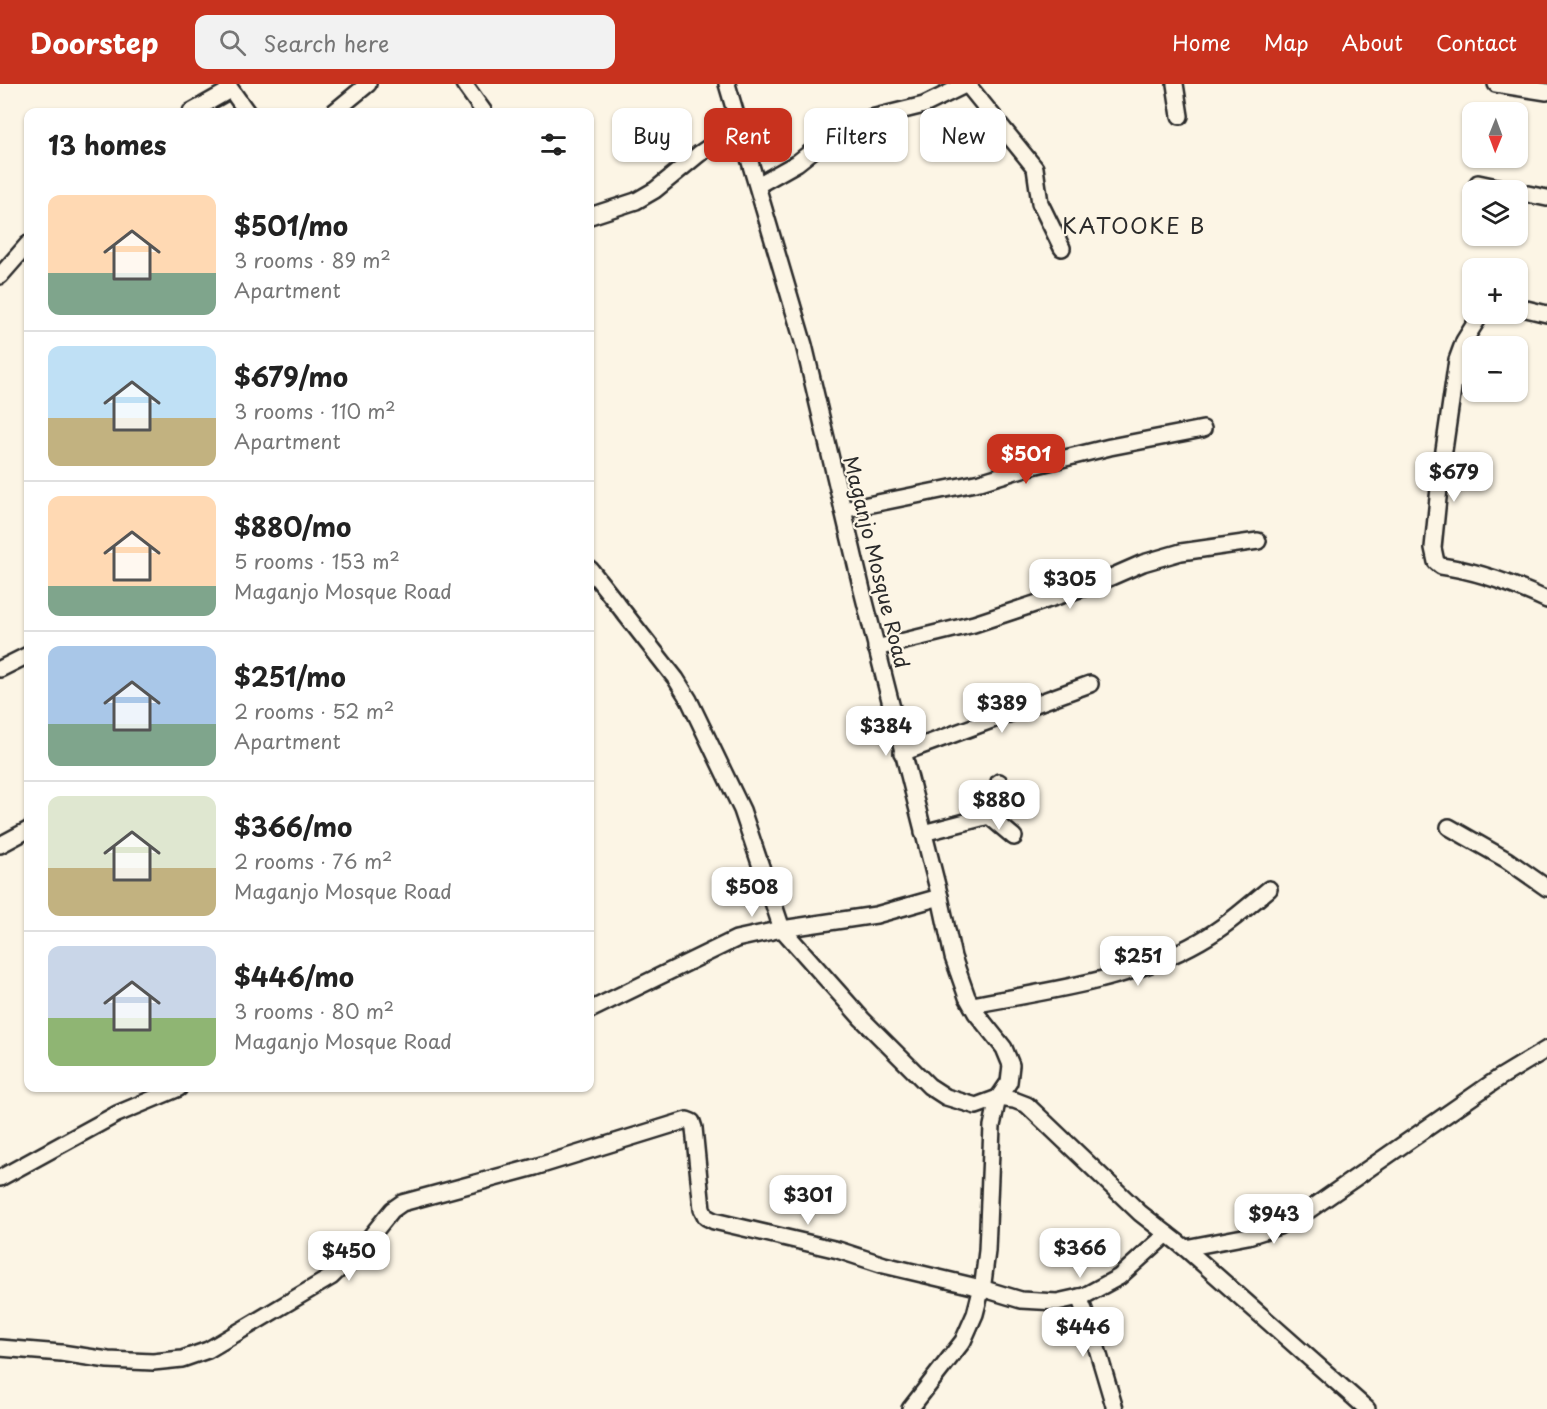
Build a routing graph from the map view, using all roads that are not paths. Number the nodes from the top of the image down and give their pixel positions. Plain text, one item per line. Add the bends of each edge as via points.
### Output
1 (368, 84) edge
2 (464, 84) edge
3 (727, 84) edge
4 (967, 84) edge
5 (1175, 84) edge
6 (1496, 84) edge
7 (228, 87) edge
8 (1547, 92) edge
9 (197, 108) edge
10 (244, 108) edge
11 (339, 108) edge
12 (481, 108) edge
13 (734, 108) edge
14 (1180, 116) dead end
15 (704, 151) edge
16 (751, 162) edge
17 (758, 185) junction
18 (1528, 194) edge
19 (1547, 198) edge
20 (594, 215) edge
21 (1062, 248) dead end
22 (24, 249) edge
23 (0, 276) edge
24 (1528, 309) edge
25 (1547, 314) edge
26 (1475, 324) edge
27 (1203, 429) dead end
28 (843, 510) junction
29 (1258, 541) dead end
30 (594, 574) edge
31 (1547, 600) edge
32 (876, 648) junction
33 (24, 657) edge
34 (0, 669) edge
35 (1090, 684) dead end
36 (902, 753) junction
37 (999, 782) dead end
38 (989, 816) junction
39 (1449, 827) dead end
40 (24, 832) edge
41 (923, 834) junction
42 (1014, 837) dead end
43 (0, 845) edge
44 (1547, 888) edge
45 (1269, 889) dead end
46 (940, 897) junction
47 (782, 929) junction
48 (972, 1005) junction
49 (594, 1008) edge
50 (1547, 1049) edge
51 (169, 1092) edge
52 (998, 1098) junction
53 (0, 1178) edge
54 (1167, 1234) junction
55 (1185, 1248) junction
56 (981, 1288) junction
57 (1079, 1297) junction
58 (0, 1348) edge
59 (910, 1409) edge
60 (1116, 1409) edge
61 (1367, 1409) edge

1 - 11 street
2 - 12 street
3 - 13 street, Maganjo Mosque Road
4 - 17 street via 924,105 855,122
4 - 21 street via 1035,168 1041,203
5 - 14 street
6 - 8 street
7 - 9 street
7 - 10 street
15 - 20 street via 655,190 636,201
16 - 17 street, Maganjo Mosque Road
17 - 28 street, Maganjo Mosque Road via 804,345
18 - 19 street
22 - 23 street
24 - 25 street
26 - 31 street via 1457,360 1440,478 1434,556 1441,566 1490,577
27 - 28 street
28 - 32 street, Maganjo Mosque Road
29 - 32 street via 1181,552 974,624
30 - 47 street via 689,700 742,810
32 - 36 street, Maganjo Mosque Road
33 - 34 street
35 - 36 street
36 - 41 street, Maganjo Mosque Road
37 - 38 street via 1010,809
38 - 41 street
38 - 42 street
39 - 44 street
40 - 43 street
41 - 46 street, Maganjo Mosque Road
45 - 48 street via 1200,941 1140,969
46 - 47 street via 876,915
46 - 48 street, Maganjo Mosque Road via 953,957
47 - 49 street via 736,939
47 - 52 street via 928,1086 976,1106
48 - 52 street, Maganjo Mosque Road via 1004,1048 1011,1065 1009,1082
50 - 55 street via 1310,1210 1248,1236
51 - 53 street via 117,1114
52 - 54 street via 1027,1105
52 - 56 street, Maganjo Mosque Road via 992,1126 990,1214
54 - 55 street
54 - 57 street via 1119,1277
55 - 61 street
56 - 57 street via 1021,1300 1057,1302
56 - 58 street via 706,1217 694,1128 687,1120 402,1203 331,1277 208,1350 182,1359 108,1360
56 - 59 street, Maganjo Mosque Road via 970,1329
57 - 60 street

